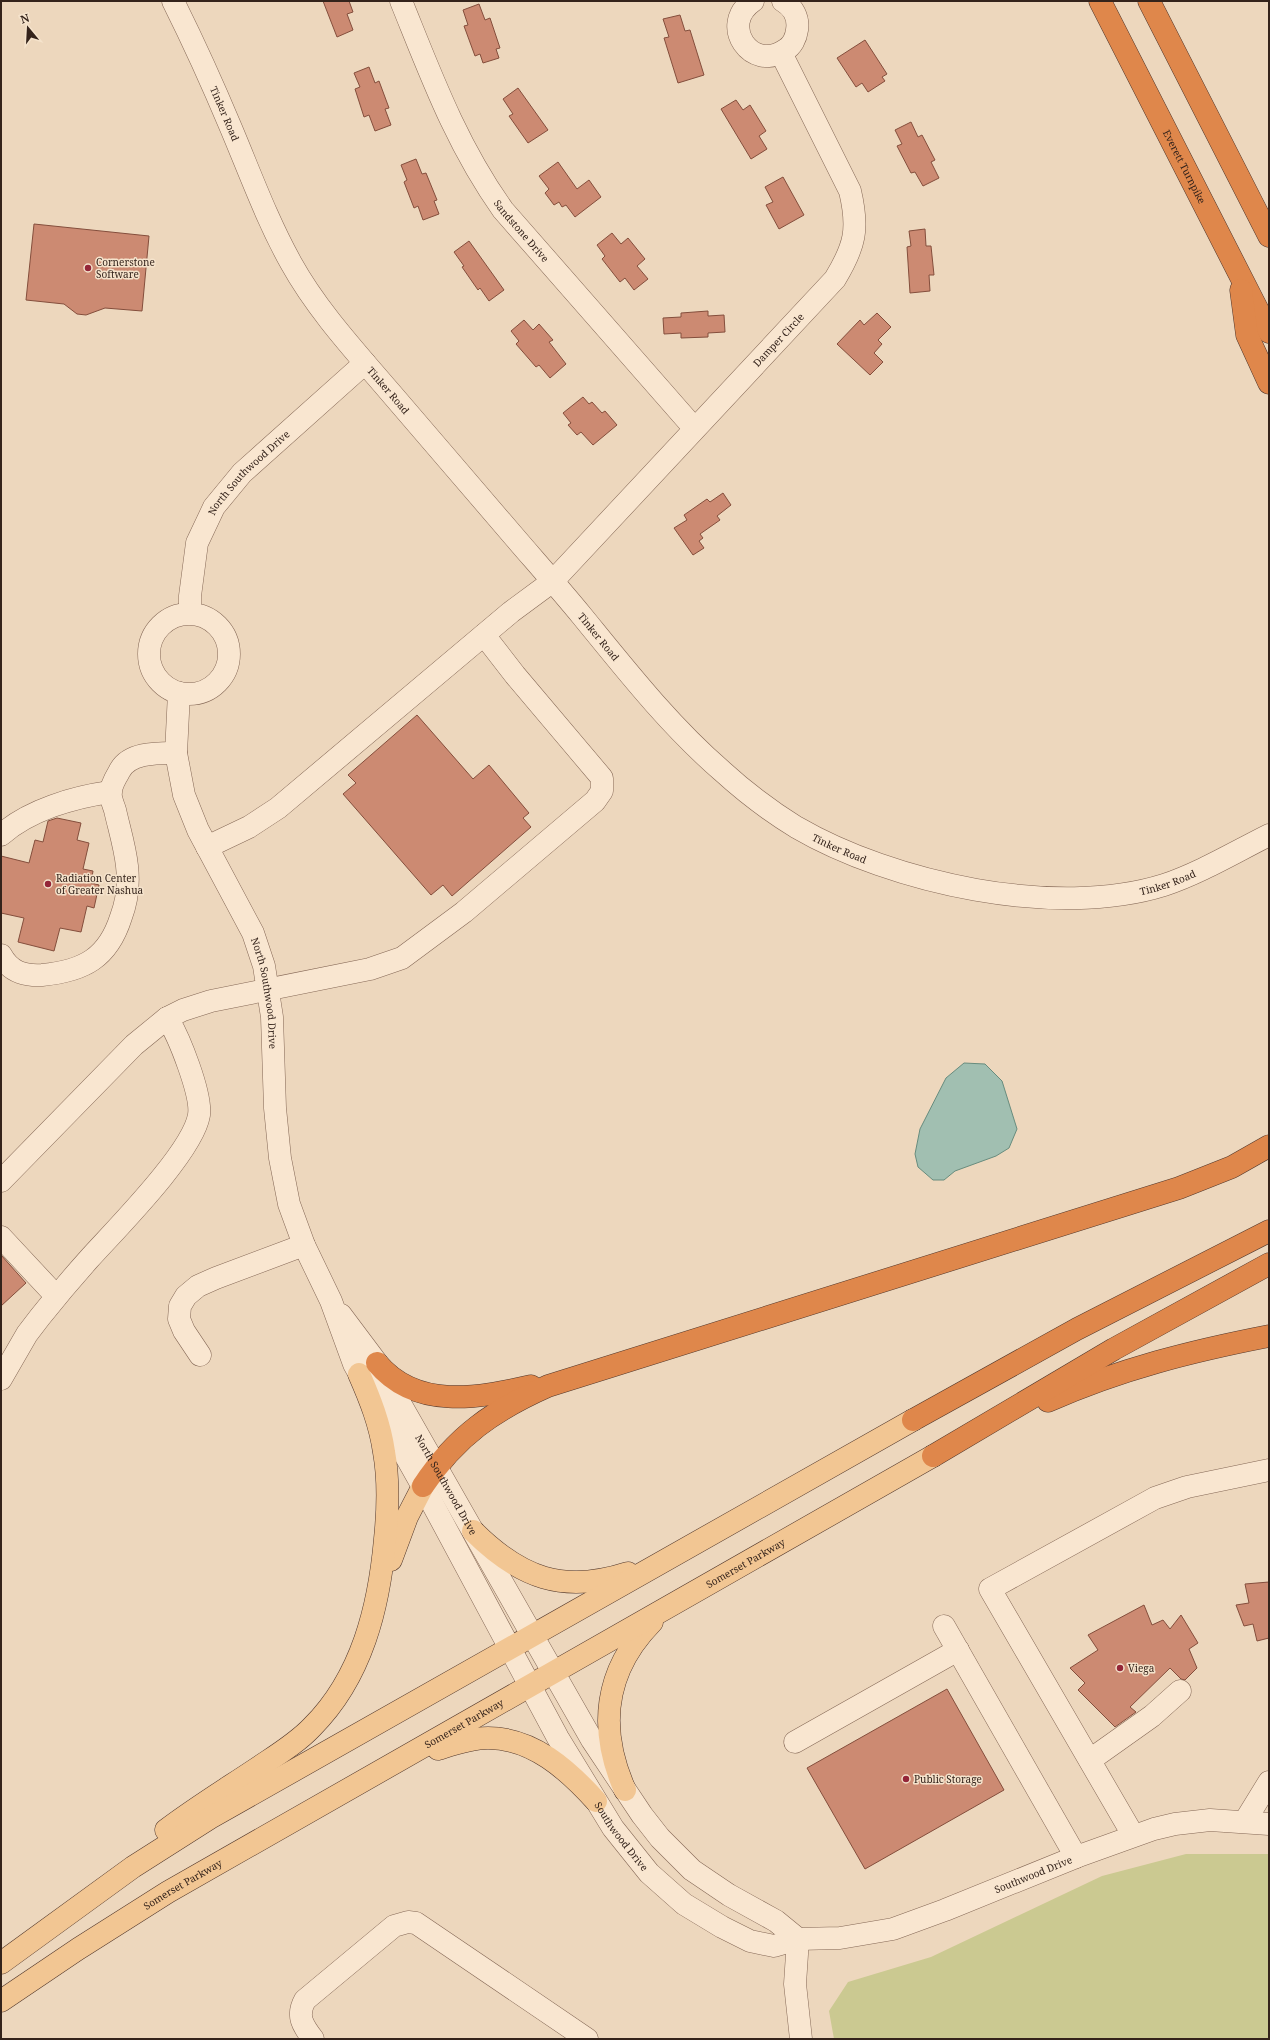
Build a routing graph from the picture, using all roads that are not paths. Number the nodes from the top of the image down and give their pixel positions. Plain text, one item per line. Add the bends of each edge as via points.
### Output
1 (173, 1) edge
2 (401, 1) edge
3 (753, 1) edge
4 (783, 1) edge
5 (1100, 1) edge
6 (1149, 1) edge
7 (781, 53) junction
8 (1269, 236) edge
9 (1238, 272) junction
10 (1269, 332) edge
11 (365, 363) junction
12 (1269, 383) edge
13 (694, 428) junction
14 (553, 581) junction
15 (190, 613) junction
16 (484, 635) junction
17 (179, 693) junction
18 (176, 753) junction
19 (110, 792) junction
20 (1, 835) edge
21 (1269, 835) edge
22 (207, 847) junction
23 (3, 959) edge
24 (268, 990) junction
25 (167, 1018) junction
26 (1269, 1146) edge
27 (1, 1180) edge
28 (1269, 1231) edge
29 (1, 1237) edge
30 (304, 1245) junction
31 (1269, 1264) edge
32 (56, 1296) junction
33 (1269, 1336) edge
34 (200, 1354) dead end
35 (606, 1367) junction
36 (368, 1369) junction
37 (1, 1379) edge
38 (913, 1420) joint
39 (933, 1456) junction
40 (436, 1467) junction
41 (1269, 1470) edge
42 (423, 1486) junction
43 (473, 1531) junction
44 (668, 1558) junction
45 (378, 1596) junction
46 (669, 1607) junction
47 (944, 1626) dead end
48 (533, 1635) junction
49 (510, 1648) junction
50 (958, 1650) junction
51 (554, 1672) junction
52 (530, 1686) junction
53 (1180, 1691) dead end
54 (795, 1742) dead end
55 (1090, 1760) junction
56 (388, 1767) junction
57 (1269, 1782) edge
58 (625, 1790) junction
59 (596, 1801) junction
60 (1245, 1821) junction
61 (1269, 1824) edge
62 (1132, 1835) junction
63 (1076, 1857) junction
64 (96, 1892) junction
65 (798, 1939) junction
66 (1, 1962) edge
67 (1, 2001) edge
68 (313, 2039) edge
69 (587, 2039) edge
70 (801, 2039) edge

1 - 11 street, Tinker Road via 201,55 260,198 290,261 322,310
2 - 13 street, Sandstone Drive via 446,112 481,179 503,210
3 - 7 street via 741,12 738,21 741,40 754,53 772,56
4 - 7 street via 797,18 798,28 789,47
5 - 9 highway, Everett Turnpike
6 - 8 highway
7 - 13 street, Damper Circle via 850,191 856,227 845,262 835,279
9 - 10 highway, Everett Turnpike
9 - 12 highway via 1248,335
11 - 14 street, Tinker Road
11 - 15 street, North Southwood Drive via 242,473 214,507 197,543
13 - 14 street, Damper Circle
14 - 16 street, Damper Circle
14 - 21 street, Tinker Road via 639,686 720,770 770,810 798,828 883,865 923,877 1005,893 1039,897 1091,897 1163,885
15 - 17 street via 174,616 160,625 154,632 148,648 153,672 164,685
15 - 17 street via 205,617 222,631 228,644 229,659 220,680 208,689 194,694
16 - 22 street, Damper Circle via 278,808 249,827
16 - 24 street via 602,778 602,791 594,801 470,907 402,958 370,969
17 - 18 street, North Southwood Drive
18 - 19 street via 142,756 127,761 119,770
18 - 22 street, North Southwood Drive via 184,795
19 - 20 street via 40,812
19 - 23 street via 124,850 128,888 117,931 110,944 91,961 58,973 24,974 13,970
22 - 24 street, North Southwood Drive via 253,933
24 - 25 street via 211,1001
24 - 30 street, North Southwood Drive via 273,1031 275,1108 280,1158 288,1198
25 - 27 street via 134,1045
25 - 32 street via 176,1035 198,1097 199,1110 195,1127 156,1184
26 - 35 highway via 1232,1167 1179,1188
28 - 38 highway via 1077,1329
29 - 32 street
30 - 34 street via 216,1278 198,1286 186,1296 180,1306 179,1319
30 - 36 street, North Southwood Drive via 330,1301
31 - 39 highway via 1114,1349
32 - 37 street via 27,1334
33 - 39 highway via 1175,1356 1118,1373 1028,1409
35 - 36 highway via 512,1389 448,1396 408,1389 391,1378
35 - 40 highway via 548,1386 494,1414 459,1441
36 - 40 street, North Southwood Drive
36 - 42 street, North Southwood Drive
36 - 45 main road via 387,1471 386,1530
38 - 44 main road
39 - 46 main road, Somerset Parkway
40 - 42 highway
40 - 43 street, North Southwood Drive
41 - 55 street via 1161,1495 990,1589
42 - 45 main road via 403,1527
42 - 49 street, North Southwood Drive
43 - 44 main road via 492,1549 522,1569 564,1582 582,1583 612,1578
43 - 48 street, North Southwood Drive
44 - 48 main road
45 - 64 main road via 354,1670 332,1706 311,1729 154,1838 112,1873
46 - 51 main road, Somerset Parkway
46 - 58 main road via 648,1626 630,1648 619,1669 612,1691 609,1728 611,1750
47 - 50 street
48 - 49 main road
48 - 51 street, North Southwood Drive
49 - 52 street, Southwood Drive
49 - 64 main road via 210,1818
50 - 54 street
50 - 63 street
51 - 52 main road, Somerset Parkway
51 - 58 street via 592,1740
52 - 56 main road, Somerset Parkway
52 - 59 street, Southwood Drive
53 - 55 street via 1152,1716
55 - 62 street
56 - 59 main road via 460,1742 489,1738 507,1740 531,1748 555,1762 580,1783
56 - 67 main road, Somerset Parkway via 163,1895
57 - 60 street
58 - 65 street via 660,1838 692,1870 729,1895 776,1921
59 - 65 street, Southwood Drive via 621,1840 649,1873 696,1912 736,1935 758,1943 782,1946
60 - 61 street, Southwood Drive
60 - 62 street, Southwood Drive via 1210,1820 1183,1823
62 - 63 street, Southwood Drive
63 - 65 street, Southwood Drive via 945,1910 893,1928 840,1938
64 - 66 main road
65 - 70 street via 795,1984
68 - 69 street via 300,2021 301,2006 305,2000 394,1926 408,1922 416,1923

